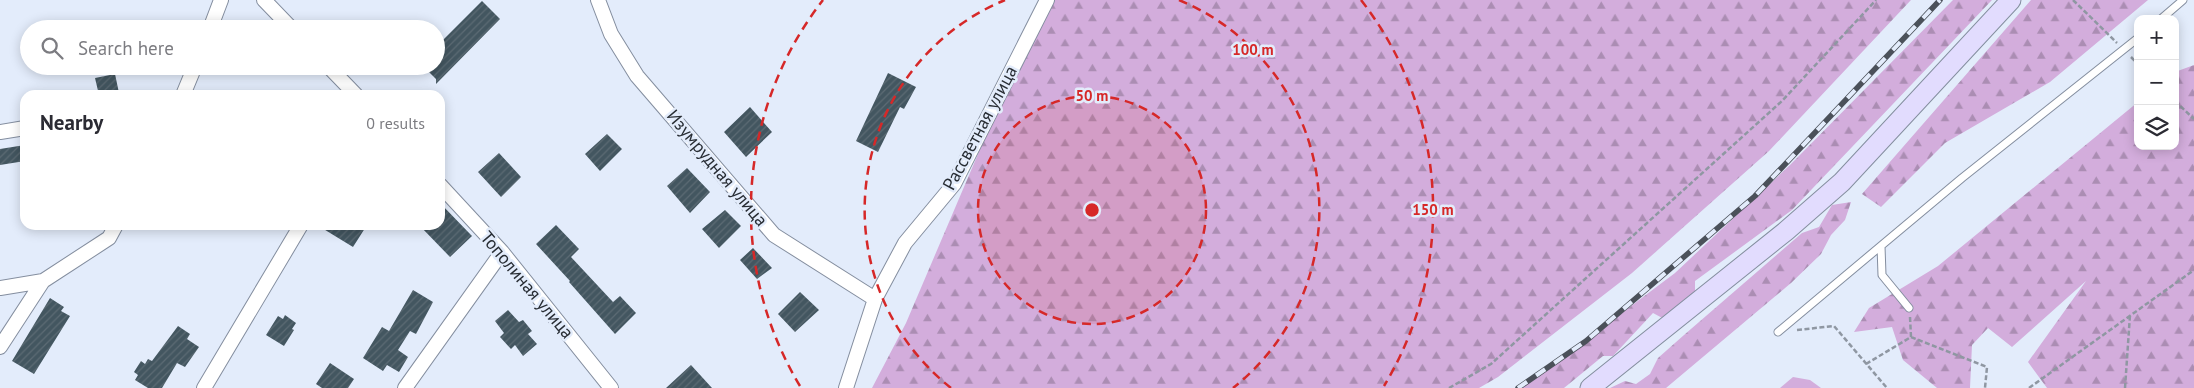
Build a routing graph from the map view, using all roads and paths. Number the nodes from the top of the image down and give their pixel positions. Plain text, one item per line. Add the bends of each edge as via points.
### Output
1 (221, 0) edge
2 (264, 0) edge
3 (598, 0) edge
4 (1046, 0) edge
5 (1876, 0) edge
6 (2010, 0) edge
7 (2073, 0) edge
8 (2182, 0) edge
9 (2165, 15) edge
10 (213, 20) edge
11 (283, 20) edge
12 (2134, 41) edge
13 (2124, 50) junction
14 (2134, 60) edge
15 (191, 75) edge
16 (337, 75) edge
17 (185, 90) edge
18 (351, 90) edge
19 (2179, 105) edge
20 (2194, 119) edge
21 (20, 129) edge
22 (0, 132) edge
23 (445, 190) edge
24 (113, 230) edge
25 (298, 230) edge
26 (1881, 246) junction
27 (502, 252) junction
28 (2194, 270) edge
29 (43, 281) junction
30 (0, 288) edge
31 (875, 299) junction
32 (1909, 308) joint
33 (2130, 315) junction
34 (1778, 332) joint
35 (1911, 337) junction
36 (0, 347) edge
37 (1866, 364) junction
38 (204, 388) edge
39 (405, 388) edge
40 (611, 388) edge
41 (846, 388) edge
42 (1449, 388) edge
43 (1590, 388) edge
44 (1887, 388) edge
45 (1985, 388) edge
46 (2029, 388) edge
47 (2125, 388) edge

1 - 10 street
2 - 11 street
3 - 31 street, Изумрудная улица via 611,34 638,76 774,234
4 - 31 street, Рассветная улица via 954,184 905,243
5 - 42 path via 1774,108 1491,364
6 - 43 street via 1842,182
7 - 13 path
8 - 9 lane
12 - 13 lane
13 - 14 path
13 - 26 lane
15 - 17 street
16 - 18 street
19 - 20 path
21 - 22 street
23 - 27 street, Тополиная улица
24 - 29 street via 109,238
25 - 38 street
26 - 32 lane via 1882,275
26 - 34 lane
27 - 39 street
27 - 40 street, Тополиная улица
28 - 33 path
29 - 30 street
29 - 36 street
31 - 41 street, Рассветная улица
32 - 35 path
33 - 46 path
33 - 47 path
34 - 37 path via 1834,326
35 - 37 path
35 - 45 path via 1987,367
37 - 44 path

